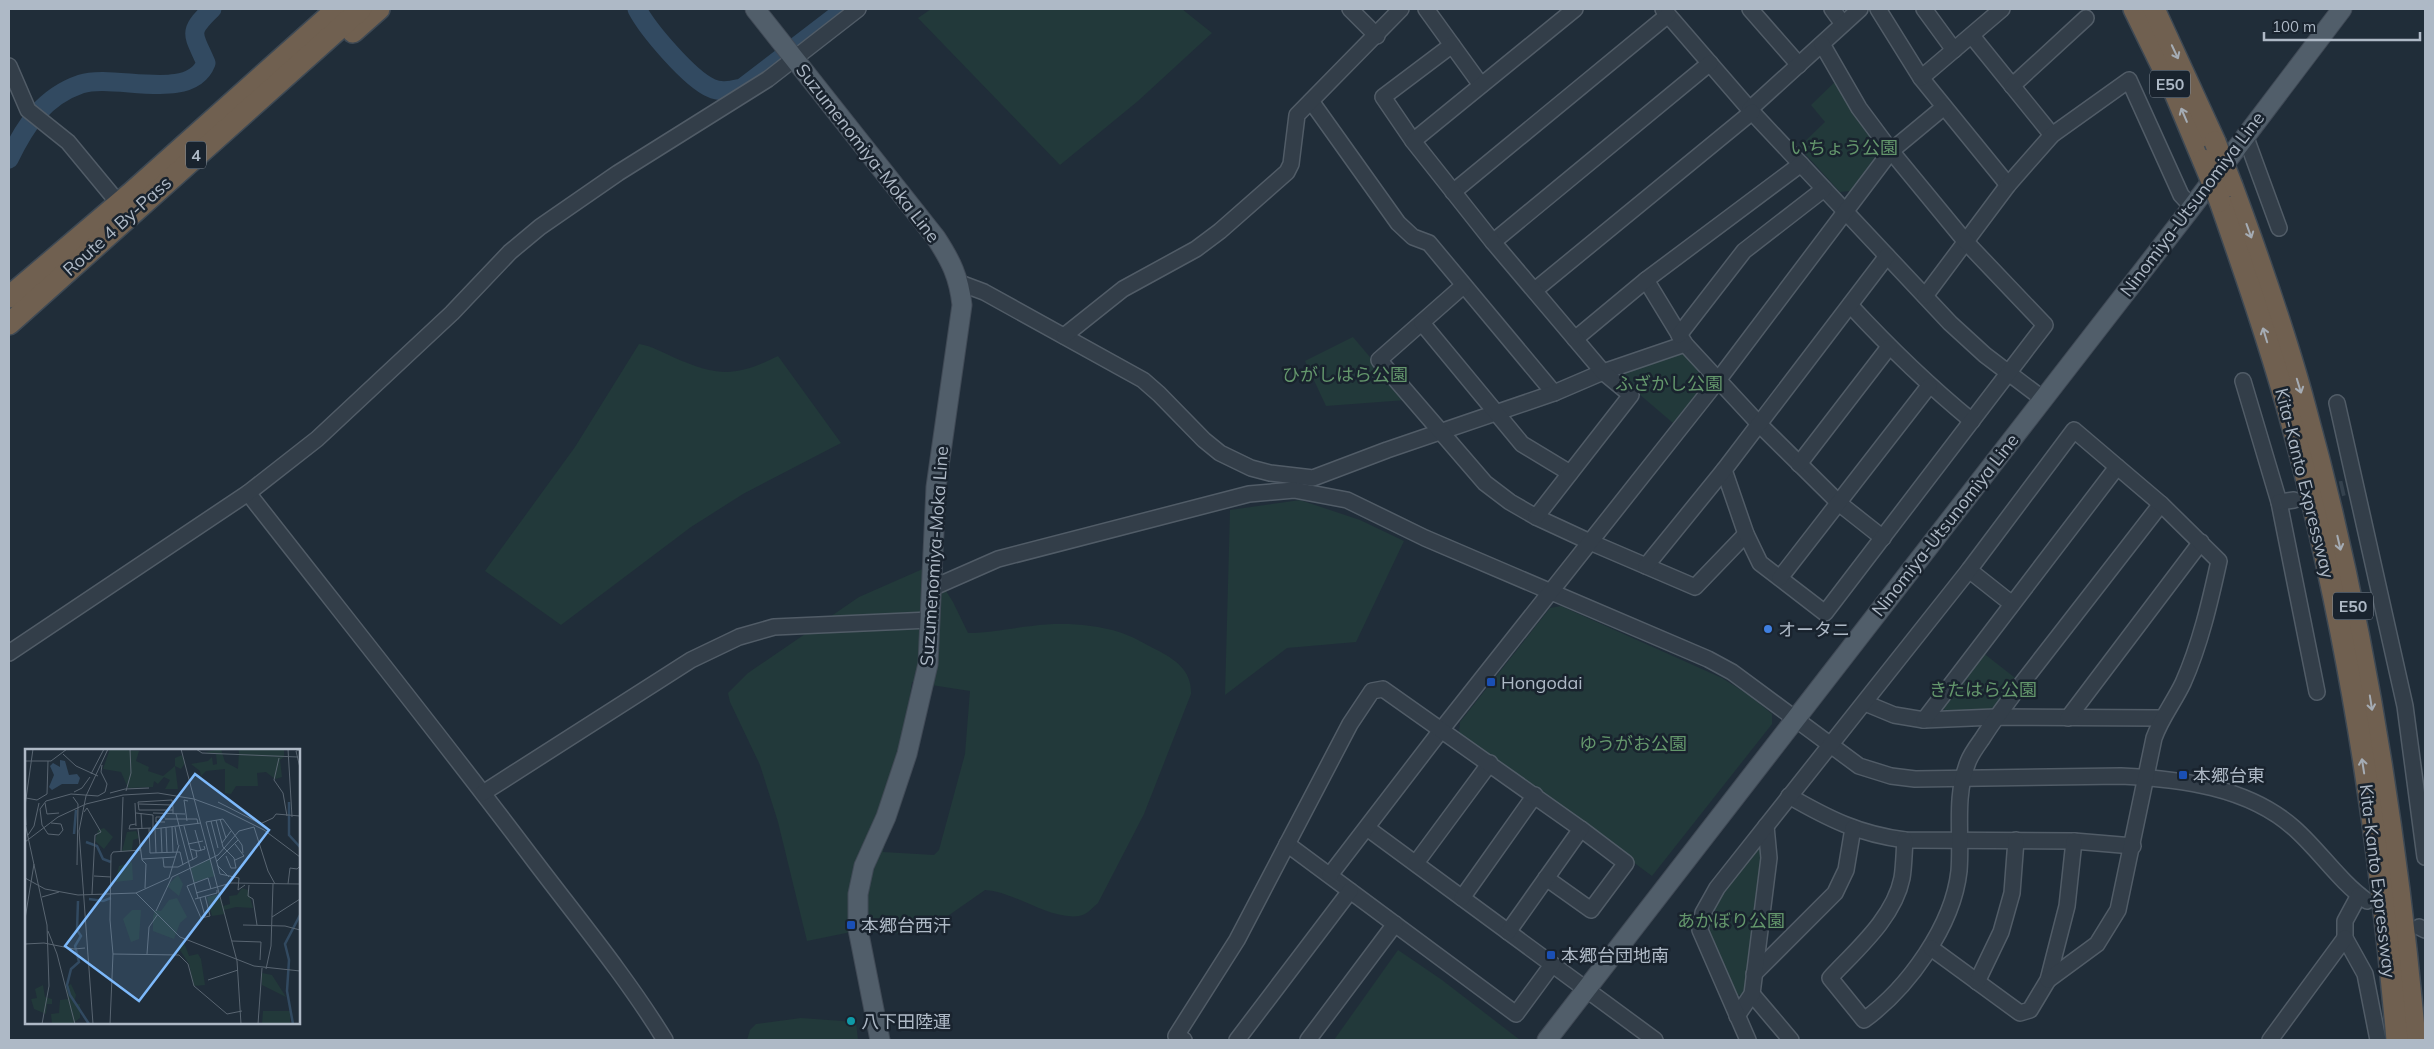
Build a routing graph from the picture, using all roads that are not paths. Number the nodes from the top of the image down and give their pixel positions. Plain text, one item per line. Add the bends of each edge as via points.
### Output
1 (316, 9) edge
2 (337, 9) edge
3 (361, 9) edge
4 (379, 9) edge
5 (755, 9) edge
6 (858, 9) edge
7 (1350, 9) edge
8 (1402, 9) edge
9 (1426, 9) edge
10 (1575, 9) edge
11 (1750, 9) edge
12 (1832, 9) edge
13 (1860, 9) edge
14 (1878, 9) edge
15 (1924, 9) edge
16 (2002, 9) edge
17 (2134, 9) edge
18 (2154, 9) edge
19 (2342, 9) edge
20 (1666, 12) edge
21 (2086, 18) dead end
22 (1843, 24) junction
23 (1377, 36) junction
24 (1972, 36) junction
25 (1822, 44) junction
26 (1452, 45) junction
27 (1954, 50) junction
28 (794, 60) junction
29 (1710, 63) junction
30 (1799, 65) junction
31 (9, 66) edge
32 (1920, 78) junction
33 (1481, 85) junction
34 (2012, 86) junction
35 (1311, 101) junction
36 (1944, 107) junction
37 (1751, 111) junction
38 (2052, 135) junction
39 (2245, 135) junction
40 (1413, 141) junction
41 (1891, 151) junction
42 (1801, 164) junction
43 (2008, 185) junction
44 (1824, 188) junction
45 (1454, 192) junction
46 (2226, 193) junction
47 (111, 194) junction
48 (2192, 206) junction
49 (1846, 212) junction
50 (2279, 228) dead end
51 (1965, 241) junction
52 (1493, 242) junction
53 (1887, 256) junction
54 (1646, 280) junction
55 (960, 283) junction
56 (1463, 286) junction
57 (1535, 290) junction
58 (20, 296) edge
59 (1925, 296) junction
60 (1850, 304) junction
61 (1422, 322) junction
62 (9, 324) edge
63 (1064, 336) junction
64 (1576, 339) junction
65 (1682, 339) junction
66 (1889, 347) junction
67 (1604, 372) junction
68 (2009, 372) junction
69 (1718, 379) junction
70 (2243, 381) dead end
71 (1929, 386) junction
72 (1554, 393) junction
73 (2043, 399) junction
74 (2337, 403) dead end
75 (1496, 413) junction
76 (1972, 421) junction
77 (1759, 424) junction
78 (1439, 431) junction
79 (1799, 464) junction
80 (2117, 467) junction
81 (1251, 468) junction
82 (1724, 470) junction
83 (1570, 473) junction
84 (248, 493) junction
85 (1259, 493) junction
86 (1840, 504) junction
87 (2161, 504) junction
88 (1536, 517) junction
89 (1746, 534) junction
90 (1883, 538) junction
91 (1590, 542) junction
92 (2201, 542) junction
93 (1646, 566) junction
94 (1969, 570) junction
95 (1780, 578) junction
96 (932, 588) junction
97 (1551, 591) junction
98 (2012, 604) junction
99 (930, 620) junction
100 (9, 654) edge
101 (2317, 692) dead end
102 (1865, 703) junction
103 (1996, 718) junction
104 (2068, 718) junction
105 (2161, 718) junction
106 (1795, 720) junction
107 (1924, 720) junction
108 (1442, 728) junction
109 (1828, 745) junction
110 (1490, 763) junction
111 (2145, 777) junction
112 (1964, 778) junction
113 (483, 793) junction
114 (1535, 796) junction
115 (1789, 796) junction
116 (1766, 826) junction
117 (1367, 828) junction
118 (1853, 828) junction
119 (1581, 829) junction
120 (1959, 839) junction
121 (1905, 840) junction
122 (2016, 840) junction
123 (2074, 841) junction
124 (1287, 844) junction
125 (2133, 846) junction
126 (2425, 857) edge
127 (1416, 863) junction
128 (1330, 875) junction
129 (1546, 878) junction
130 (1350, 891) junction
131 (1462, 898) junction
132 (1395, 924) junction
133 (1508, 932) junction
134 (2345, 938) junction
135 (1931, 948) junction
136 (1552, 965) junction
137 (1754, 974) junction
138 (2048, 980) junction
139 (1977, 982) junction
140 (1586, 991) junction
141 (1752, 994) junction
142 (1737, 1016) junction
143 (665, 1040) edge
144 (880, 1040) edge
145 (1184, 1040) edge
146 (1237, 1040) edge
147 (1308, 1040) edge
148 (1547, 1040) edge
149 (1656, 1040) edge
150 (1748, 1040) edge
151 (1791, 1040) edge
152 (2270, 1040) edge
153 (2378, 1040) edge
154 (2397, 1040) edge
155 (2415, 1040) edge

1 - 47 highway
2 - 58 highway, Route 4 By-Pass / 4
3 - 58 highway, Route 4 By-Pass / 4
4 - 58 highway via 125,230
5 - 28 main road, Suzumenomiya-Moka Line
6 - 28 street
7 - 23 street
8 - 23 street
9 - 26 street
10 - 33 street
11 - 30 street
12 - 22 street
13 - 22 street
14 - 32 street
15 - 27 street
16 - 24 street
46 -> 17 highway, Kita-Kanto Expressway / E50, bridge via 2204,160
18 -> 46 highway, Kita-Kanto Expressway / E50, bridge via 2215,142
19 - 39 main road, Ninomiya-Utsunomiya Line
20 - 29 street
20 - 45 street
21 - 34 street
22 - 25 street
23 - 35 street
24 - 27 street
24 - 34 street
25 - 30 street
25 - 41 street via 1859,108
26 - 33 street
26 - 40 street via 1383,97
27 - 32 street
28 - 55 main road, Suzumenomiya-Moka Line via 936,238
28 - 84 street via 540,227 316,439
29 - 37 street
29 - 52 street
30 - 37 street
31 - 47 street via 28,110 68,142
32 - 36 street
33 - 40 street
34 - 38 street
35 - 56 street via 1398,222 1413,237 1428,243
35 - 63 street via 1297,115 1291,164 1287,172 1202,244 1123,289
36 - 41 street
36 - 43 street
37 - 42 street
37 - 57 street
38 - 43 street
38 - 48 street via 2129,80 2181,195
39 - 48 main road, Ninomiya-Utsunomiya Line
39 - 50 street
40 - 45 street
41 - 49 street
41 - 51 street
42 - 44 street
42 - 54 street
43 - 51 street
44 - 49 street
44 - 65 street via 1744,251
45 - 52 street
154 -> 46 highway, Kita-Kanto Expressway / E50 via 2368,797 2336,607 2288,410
46 -> 155 highway, Kita-Kanto Expressway / E50 via 2273,298 2305,406 2353,603 2386,797
47 - 58 highway
48 - 73 main road, Ninomiya-Utsunomiya Line
49 - 53 street
49 - 69 street
51 - 59 street
51 - 68 street via 2045,325
52 - 57 street
53 - 59 street
53 - 60 street
54 - 64 street
54 - 65 street
55 - 63 street via 984,292
55 - 96 main road, Suzumenomiya-Moka Line via 962,305 936,488
56 - 61 street
56 - 72 street
57 - 64 street
58 - 62 highway, Route 4 By-Pass / 4
59 - 68 street via 1985,355
60 - 66 street
60 - 77 street
61 - 75 street
61 - 78 street via 1379,360
63 - 81 street via 1143,380 1209,445
64 - 67 street
65 - 67 street
65 - 69 street
66 - 71 street
66 - 79 street
67 - 72 street
67 - 83 street via 1631,395
68 - 73 street
68 - 76 street
69 - 77 street
69 - 91 street
70 - 101 street via 2287,501
71 - 76 street
71 - 86 street
72 - 75 street
73 - 106 main road, Ninomiya-Utsunomiya Line
74 - 126 street via 2350,487 2405,706
75 - 78 street
75 - 83 street via 1522,444
76 - 90 street
77 - 79 street
77 - 82 street
78 - 81 street via 1314,478
78 - 88 street via 1485,482
79 - 86 street
80 - 87 street
80 - 94 street via 2074,430
80 - 98 street
81 - 85 street via 1258,481
82 - 89 street
82 - 93 street
83 - 88 street
84 - 100 street
84 - 113 street
85 - 96 street via 998,559
85 - 97 street via 1294,490 1347,500 1426,538
86 - 90 street
86 - 95 street
87 - 92 street
87 - 103 street
88 - 91 street
89 - 93 street via 1694,587
89 - 95 street via 1760,563
90 - 95 street via 1826,613
91 - 93 street
91 - 97 street
92 - 104 street
92 - 105 street via 2218,561 2208,609 2183,684
94 - 98 street
94 - 102 street
96 - 99 main road, Suzumenomiya-Moka Line
97 - 106 street via 1708,659 1732,672
97 - 108 street
98 - 107 street
99 - 113 street via 774,628 739,637 691,660
99 - 144 main road, Suzumenomiya-Moka Line via 928,664 907,754 886,818 864,866 858,894 858,929
102 - 107 street via 1894,716
102 - 109 street
103 - 104 street
103 - 107 street
103 - 112 street via 1968,761
104 - 105 street
105 - 111 street
106 - 109 street
106 - 140 main road, Ninomiya-Utsunomiya Line
108 - 110 street
108 - 117 street
108 - 124 street via 1383,689 1372,691 1350,724
109 - 112 street via 1859,766 1882,774 1915,779
109 - 115 street
110 - 114 street
110 - 127 street
111 - 112 street
111 - 125 street
111 - 134 street via 2222,790 2258,803 2294,827 2363,898 2345,921
112 - 120 street via 1958,806
113 - 143 street via 641,1002
114 - 119 street
114 - 131 street
115 - 116 street
115 - 118 street via 1829,819
116 - 137 street via 1769,858
116 - 142 street via 1716,888 1703,913 1700,930
117 - 127 street
117 - 128 street
118 - 121 street via 1879,837
118 - 137 street via 1846,870 1835,893
119 - 129 street
119 - 129 street via 1626,863 1591,910
120 - 121 street
120 - 122 street
120 - 135 street via 1959,870 1954,899
121 - 135 street via 1902,880 1891,907 1870,936 1830,978 1864,1020 1877,1011
122 - 123 street
122 - 139 street via 2008,909 2001,932
123 - 125 street
123 - 138 street via 2067,906
124 - 128 street
124 - 145 street via 1237,940 1176,1036
125 - 138 street via 2118,910 2107,931 2097,944
127 - 131 street
128 - 130 street
129 - 133 street
130 - 132 street
130 - 146 street
131 - 133 street
132 - 136 street via 1516,1014
132 - 147 street
133 - 136 street
134 - 152 street
134 - 153 street via 2365,974
135 - 139 street
136 - 140 street
137 - 141 street
138 - 139 street via 2030,1010 2020,1013
140 - 148 main road, Ninomiya-Utsunomiya Line
140 - 149 street
141 - 142 street
141 - 151 street
142 - 150 street

